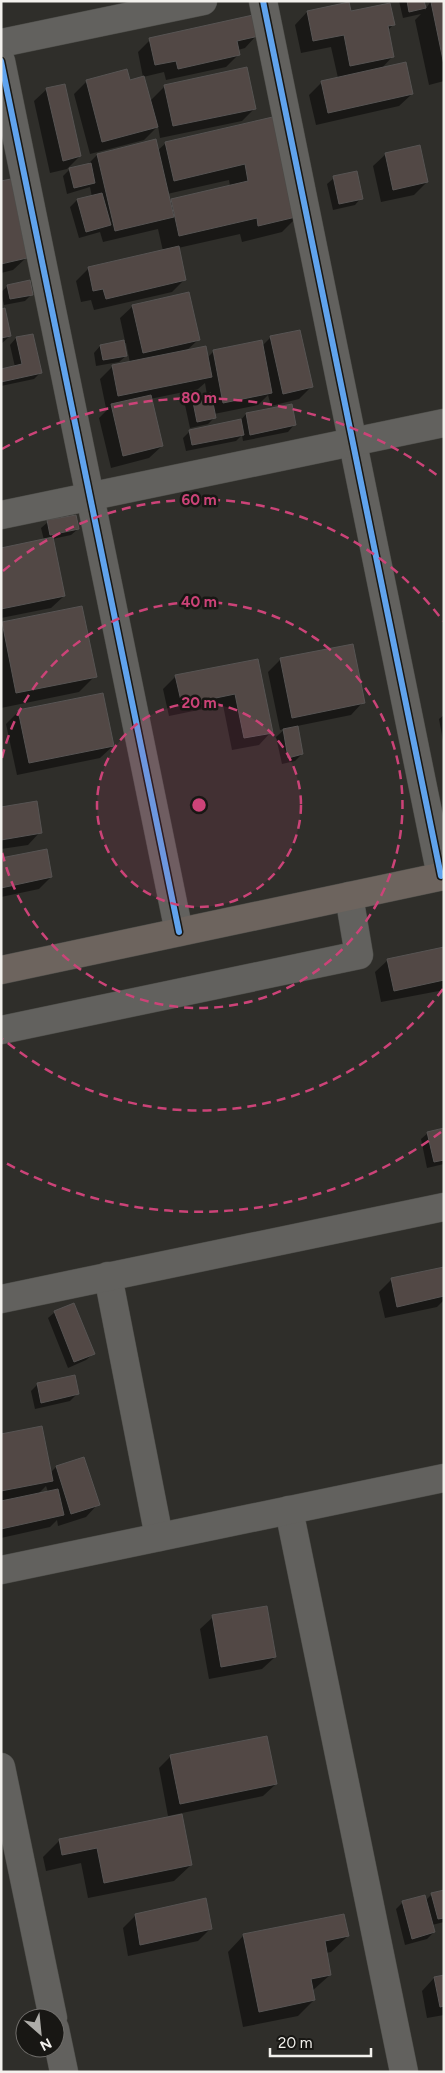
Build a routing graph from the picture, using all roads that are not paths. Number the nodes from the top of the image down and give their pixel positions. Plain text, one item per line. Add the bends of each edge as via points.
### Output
1 (203, 1) edge
2 (263, 1) edge
3 (1, 43) edge
4 (1, 60) edge
5 (444, 423) edge
6 (353, 442) junction
7 (90, 496) junction
8 (1, 515) edge
9 (442, 876) edge
10 (348, 896) junction
11 (179, 932) junction
12 (1, 970) edge
13 (1, 1030) edge
14 (444, 1207) edge
15 (108, 1276) junction
16 (1, 1299) edge
17 (444, 1478) edge
18 (289, 1510) junction
19 (159, 1537) junction
20 (1, 1570) edge
21 (1, 1767) edge
22 (51, 2008) edge
23 (61, 2058) edge
24 (64, 2072) edge
25 (404, 2072) edge

1 - 3 street
2 - 6 street
4 - 7 street
5 - 6 street
6 - 7 street
6 - 9 street
7 - 8 street
7 - 11 street
9 - 10 main road
10 - 11 main road
10 - 13 street via 359,955
11 - 12 main road
14 - 15 street
15 - 16 street
15 - 19 street
17 - 18 street
18 - 19 street
18 - 25 street
19 - 20 street
21 - 22 street
23 - 24 street

